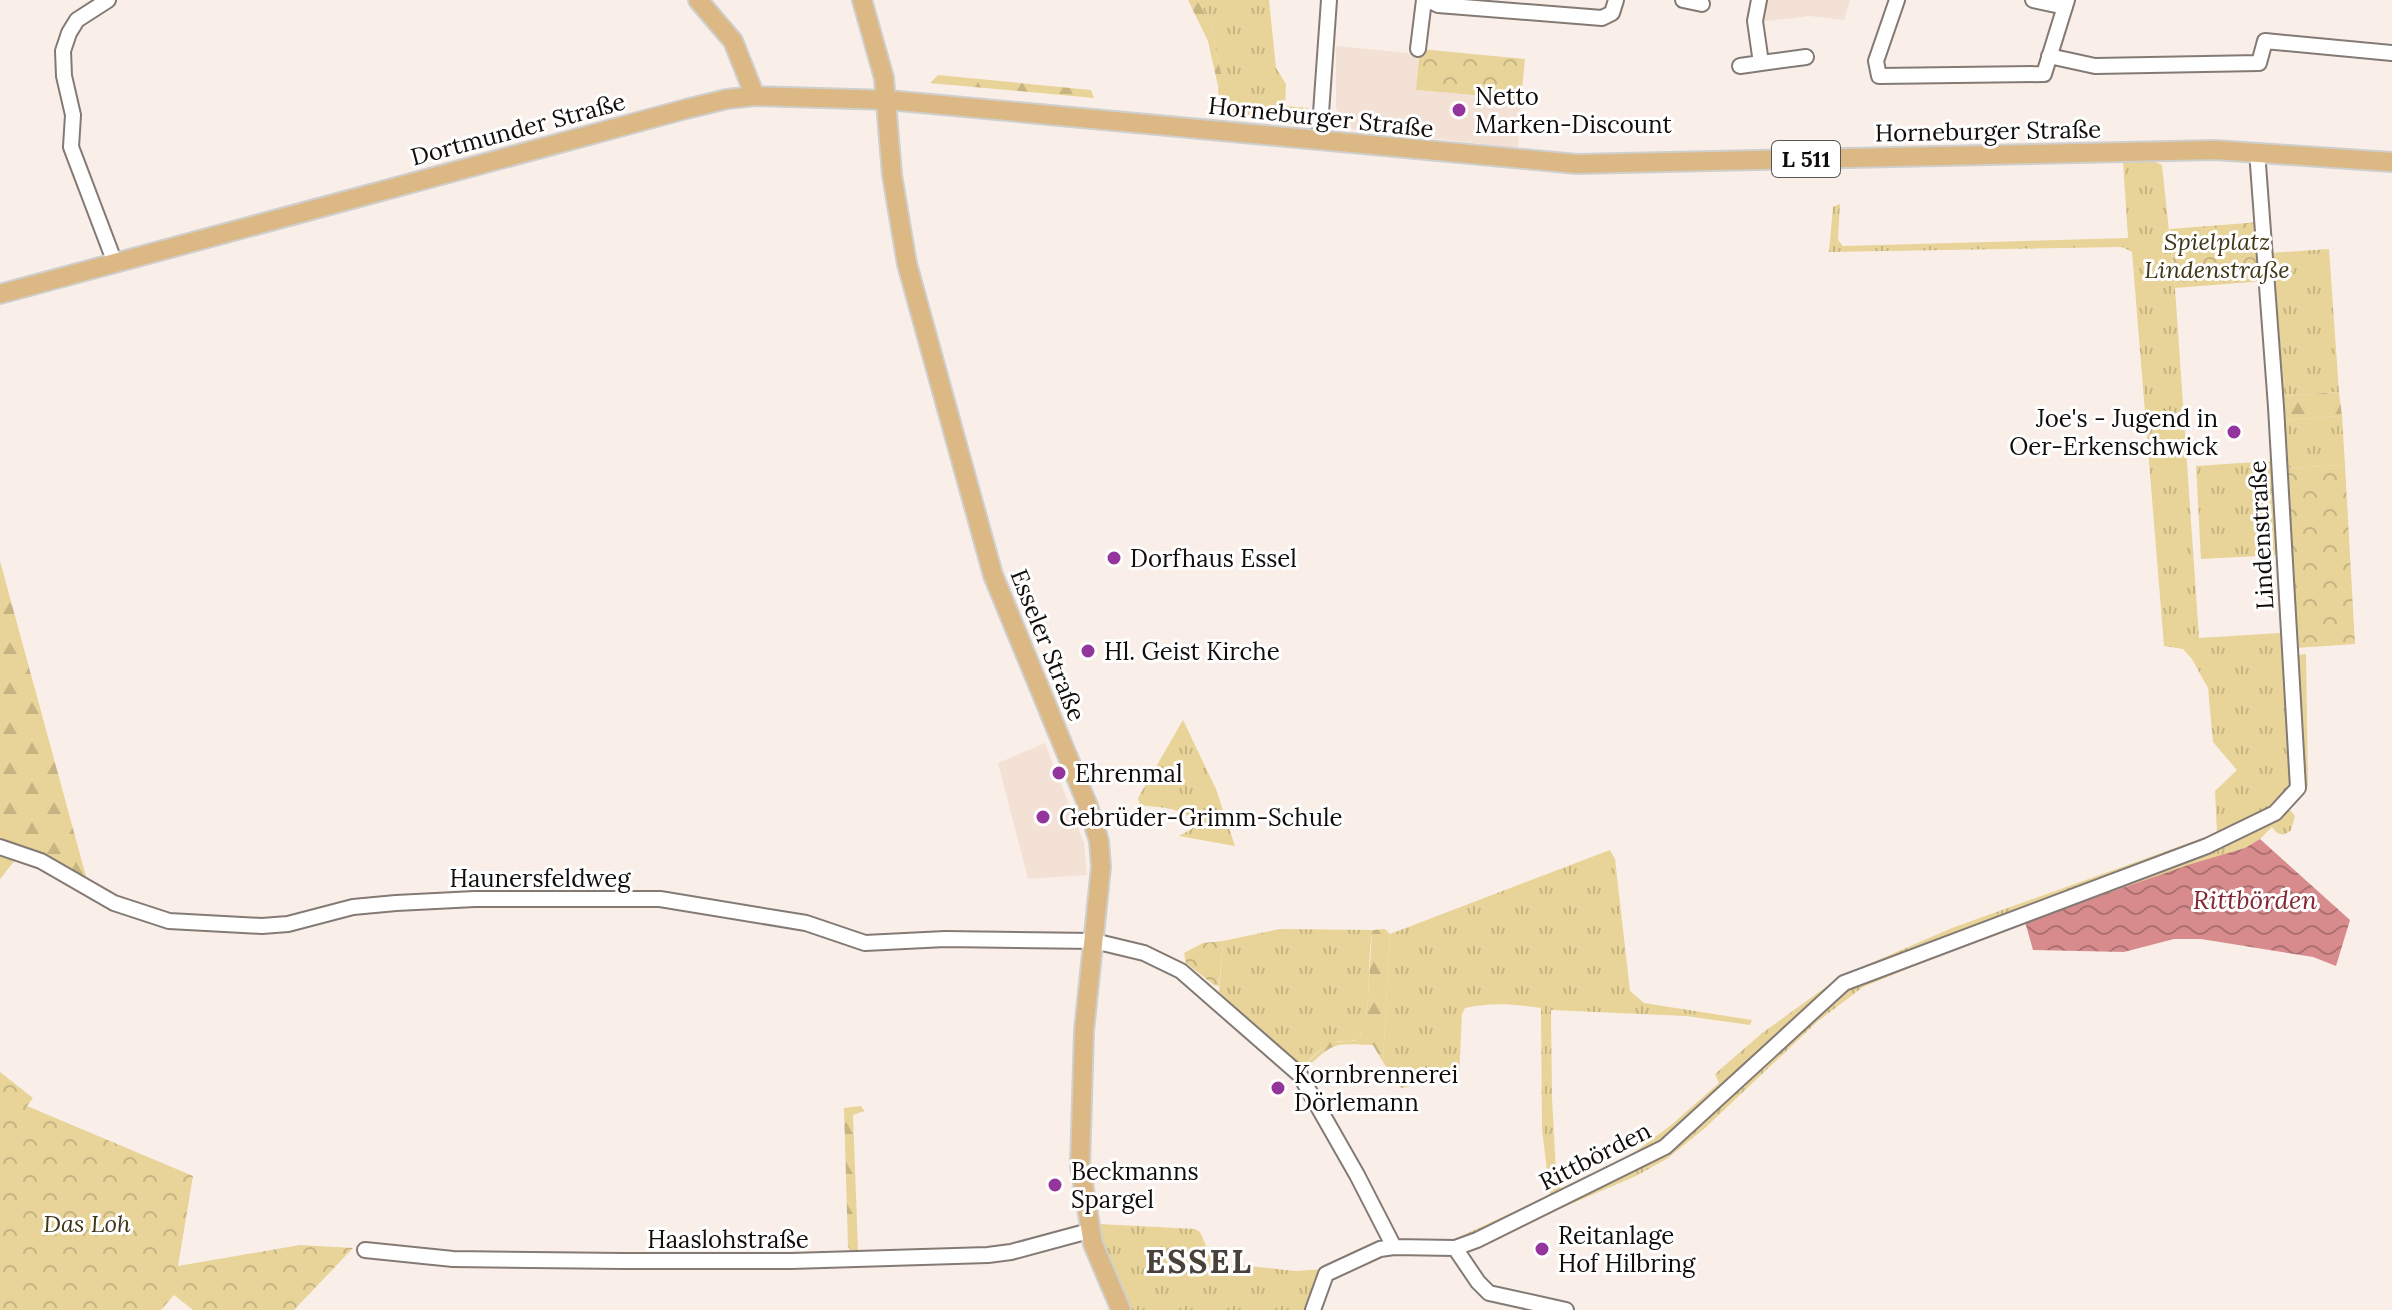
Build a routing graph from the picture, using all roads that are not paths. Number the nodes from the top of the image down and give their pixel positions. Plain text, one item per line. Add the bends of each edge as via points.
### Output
1 (108, 0) edge
2 (698, 0) edge
3 (862, 0) edge
4 (1329, 0) edge
5 (1426, 0) edge
6 (1616, 0) edge
7 (1683, 0) edge
8 (1759, 0) edge
9 (1897, 0) edge
10 (2033, 0) edge
11 (1702, 4) dead end
12 (2066, 4) edge
13 (1418, 49) dead end
14 (2392, 53) edge
15 (2049, 56) junction
16 (1806, 57) dead end
17 (1761, 63) junction
18 (1740, 66) dead end
19 (755, 96) junction
20 (888, 100) junction
21 (1060, 115) joint
22 (1319, 141) junction
23 (2257, 151) junction
24 (2392, 162) edge
25 (115, 263) junction
26 (0, 294) edge
27 (2275, 813) joint
28 (0, 847) edge
29 (1094, 941) junction
30 (1089, 1231) junction
31 (1394, 1247) junction
32 (1455, 1248) junction
33 (365, 1250) dead end
34 (1121, 1310) edge
35 (1313, 1310) edge
36 (1566, 1310) edge

1 - 25 street via 77,20 63,51 73,115 72,151
2 - 19 main road via 733,41
3 - 20 main road, Esseler Straße
4 - 22 street
5 - 6 street via 1602,18 1612,13
5 - 13 street
7 - 11 street
8 - 17 street via 1755,21
9 - 15 street via 1876,61 1879,76 2044,74
10 - 12 street
12 - 15 street
14 - 15 street via 2265,41 2259,63 2095,66
16 - 17 street
17 - 18 street
19 - 20 main road, Dortmunder Straße / L 511
19 - 25 main road, Dortmunder Straße via 686,109
20 - 21 main road, Dortmunder Straße / L 511
20 - 29 main road, Esseler Straße via 892,175 907,264 993,575 1099,841
21 - 22 main road, Horneburger Straße / L 511
22 - 23 main road, Horneburger Straße / L 511 via 1577,164
23 - 24 main road, Horneburger Straße / L 511
23 - 27 street, Lindenstraße via 2298,788
25 - 26 main road, Dortmunder Straße
27 - 32 street, Rittbörden via 2207,846 1844,983 1665,1147
28 - 29 street, Haunersfeldweg via 41,861 114,903 169,921 262,926 396,903 660,899 806,923 865,943
29 - 30 main road, Esseler Straße via 1080,1150
29 - 31 street, Haunersfeldweg via 1144,953 1181,971 1300,1075
30 - 33 street, Haaslohstraße via 988,1255 791,1261 453,1259
30 - 34 main road, Esseler Straße
31 - 32 street, Rittbörden
31 - 35 street, Rittbörden via 1326,1274
32 - 36 street via 1489,1293

